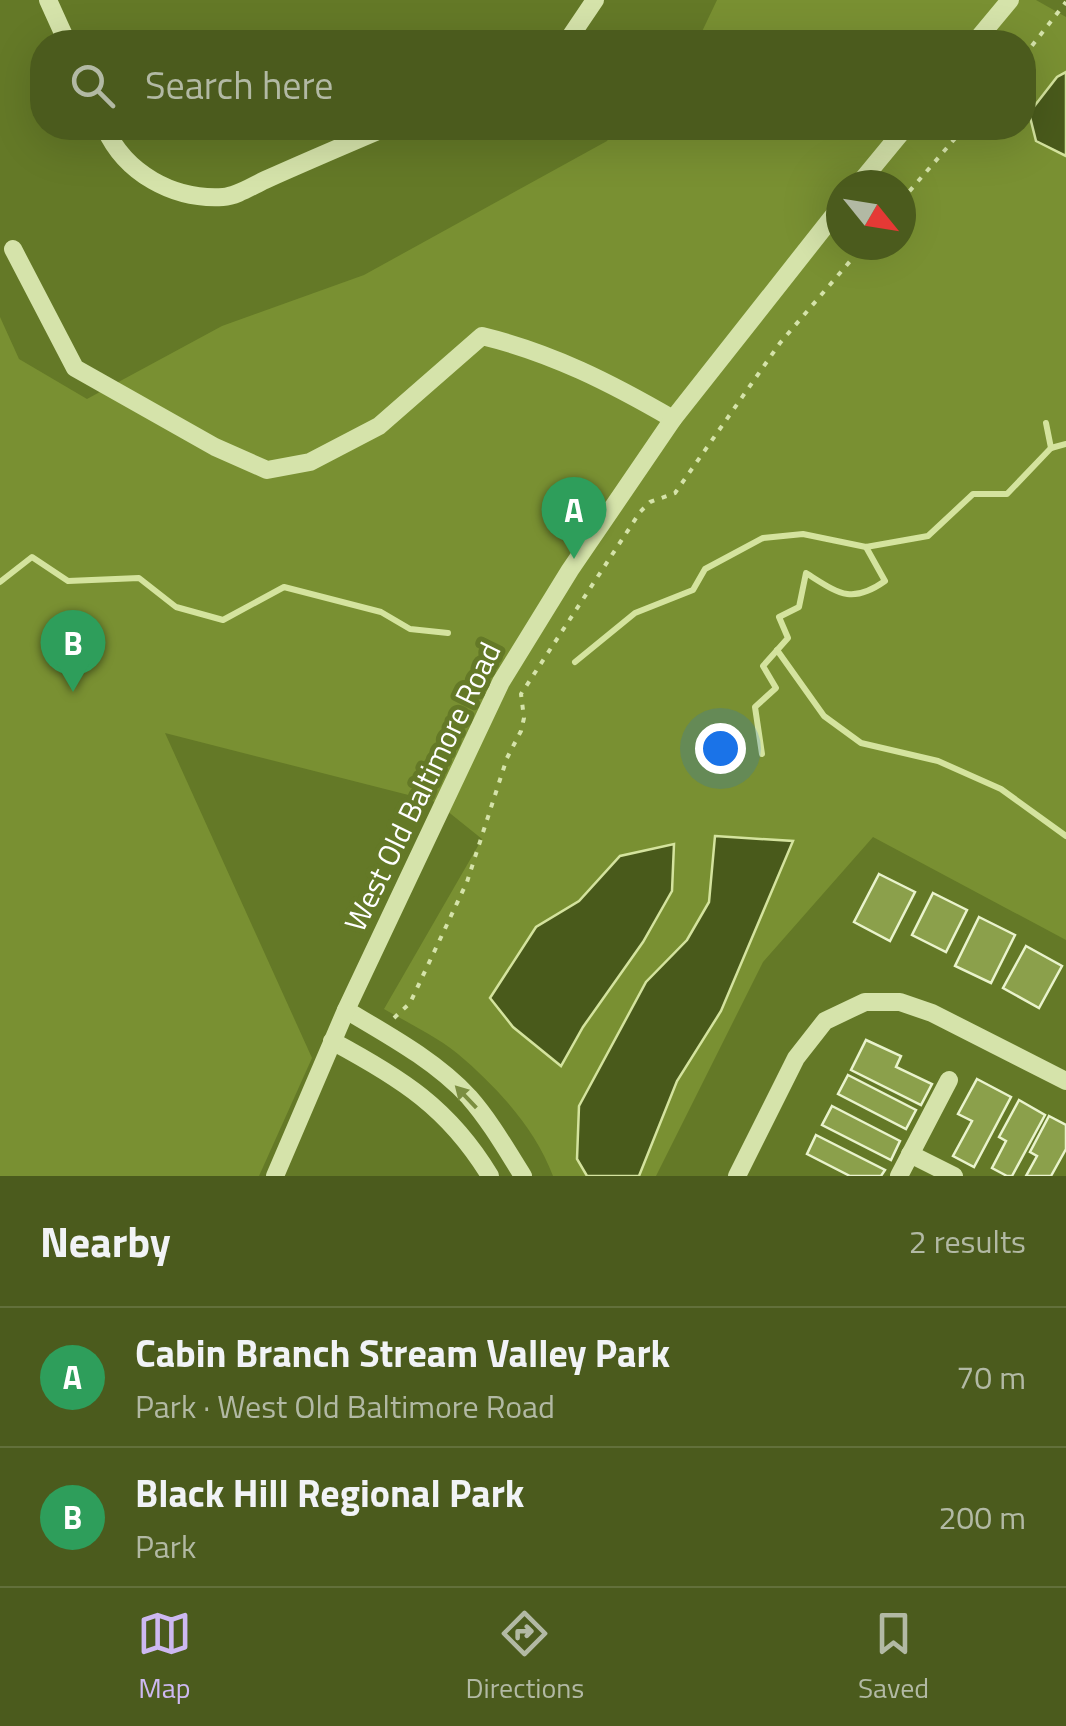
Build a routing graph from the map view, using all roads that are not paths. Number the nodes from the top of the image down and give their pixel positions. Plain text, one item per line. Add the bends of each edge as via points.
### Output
1 (48, 0) edge
2 (596, 0) edge
3 (1010, 0) edge
4 (62, 30) edge
5 (575, 30) edge
6 (985, 30) edge
7 (110, 140) edge
8 (357, 140) edge
9 (895, 140) edge
10 (870, 170) edge
11 (826, 225) edge
12 (13, 249) dead end
13 (673, 419) junction
14 (346, 1010) junction
15 (332, 1041) junction
16 (949, 1080) dead end
17 (1066, 1081) edge
18 (910, 1154) junction
19 (275, 1176) edge
20 (490, 1176) edge
21 (522, 1176) edge
22 (736, 1176) edge
23 (900, 1176) edge
24 (954, 1176) edge

1 - 4 street
2 - 5 street
3 - 6 street
7 - 8 street via 148,178 188,195 226,197
9 - 10 street
11 - 13 street, West Old Baltimore Road
12 - 13 street via 75,368 267,470 310,462 379,426 482,336 528,347 610,382
13 - 14 street, West Old Baltimore Road via 500,682
14 - 15 street, West Old Baltimore Road
21 -> 14 street via 468,1096
15 - 19 street, West Old Baltimore Road
15 - 20 street via 434,1105
16 - 18 street
17 - 22 street via 932,1013 900,1002 865,1002 825,1021 796,1058
18 - 23 street
18 - 24 street

